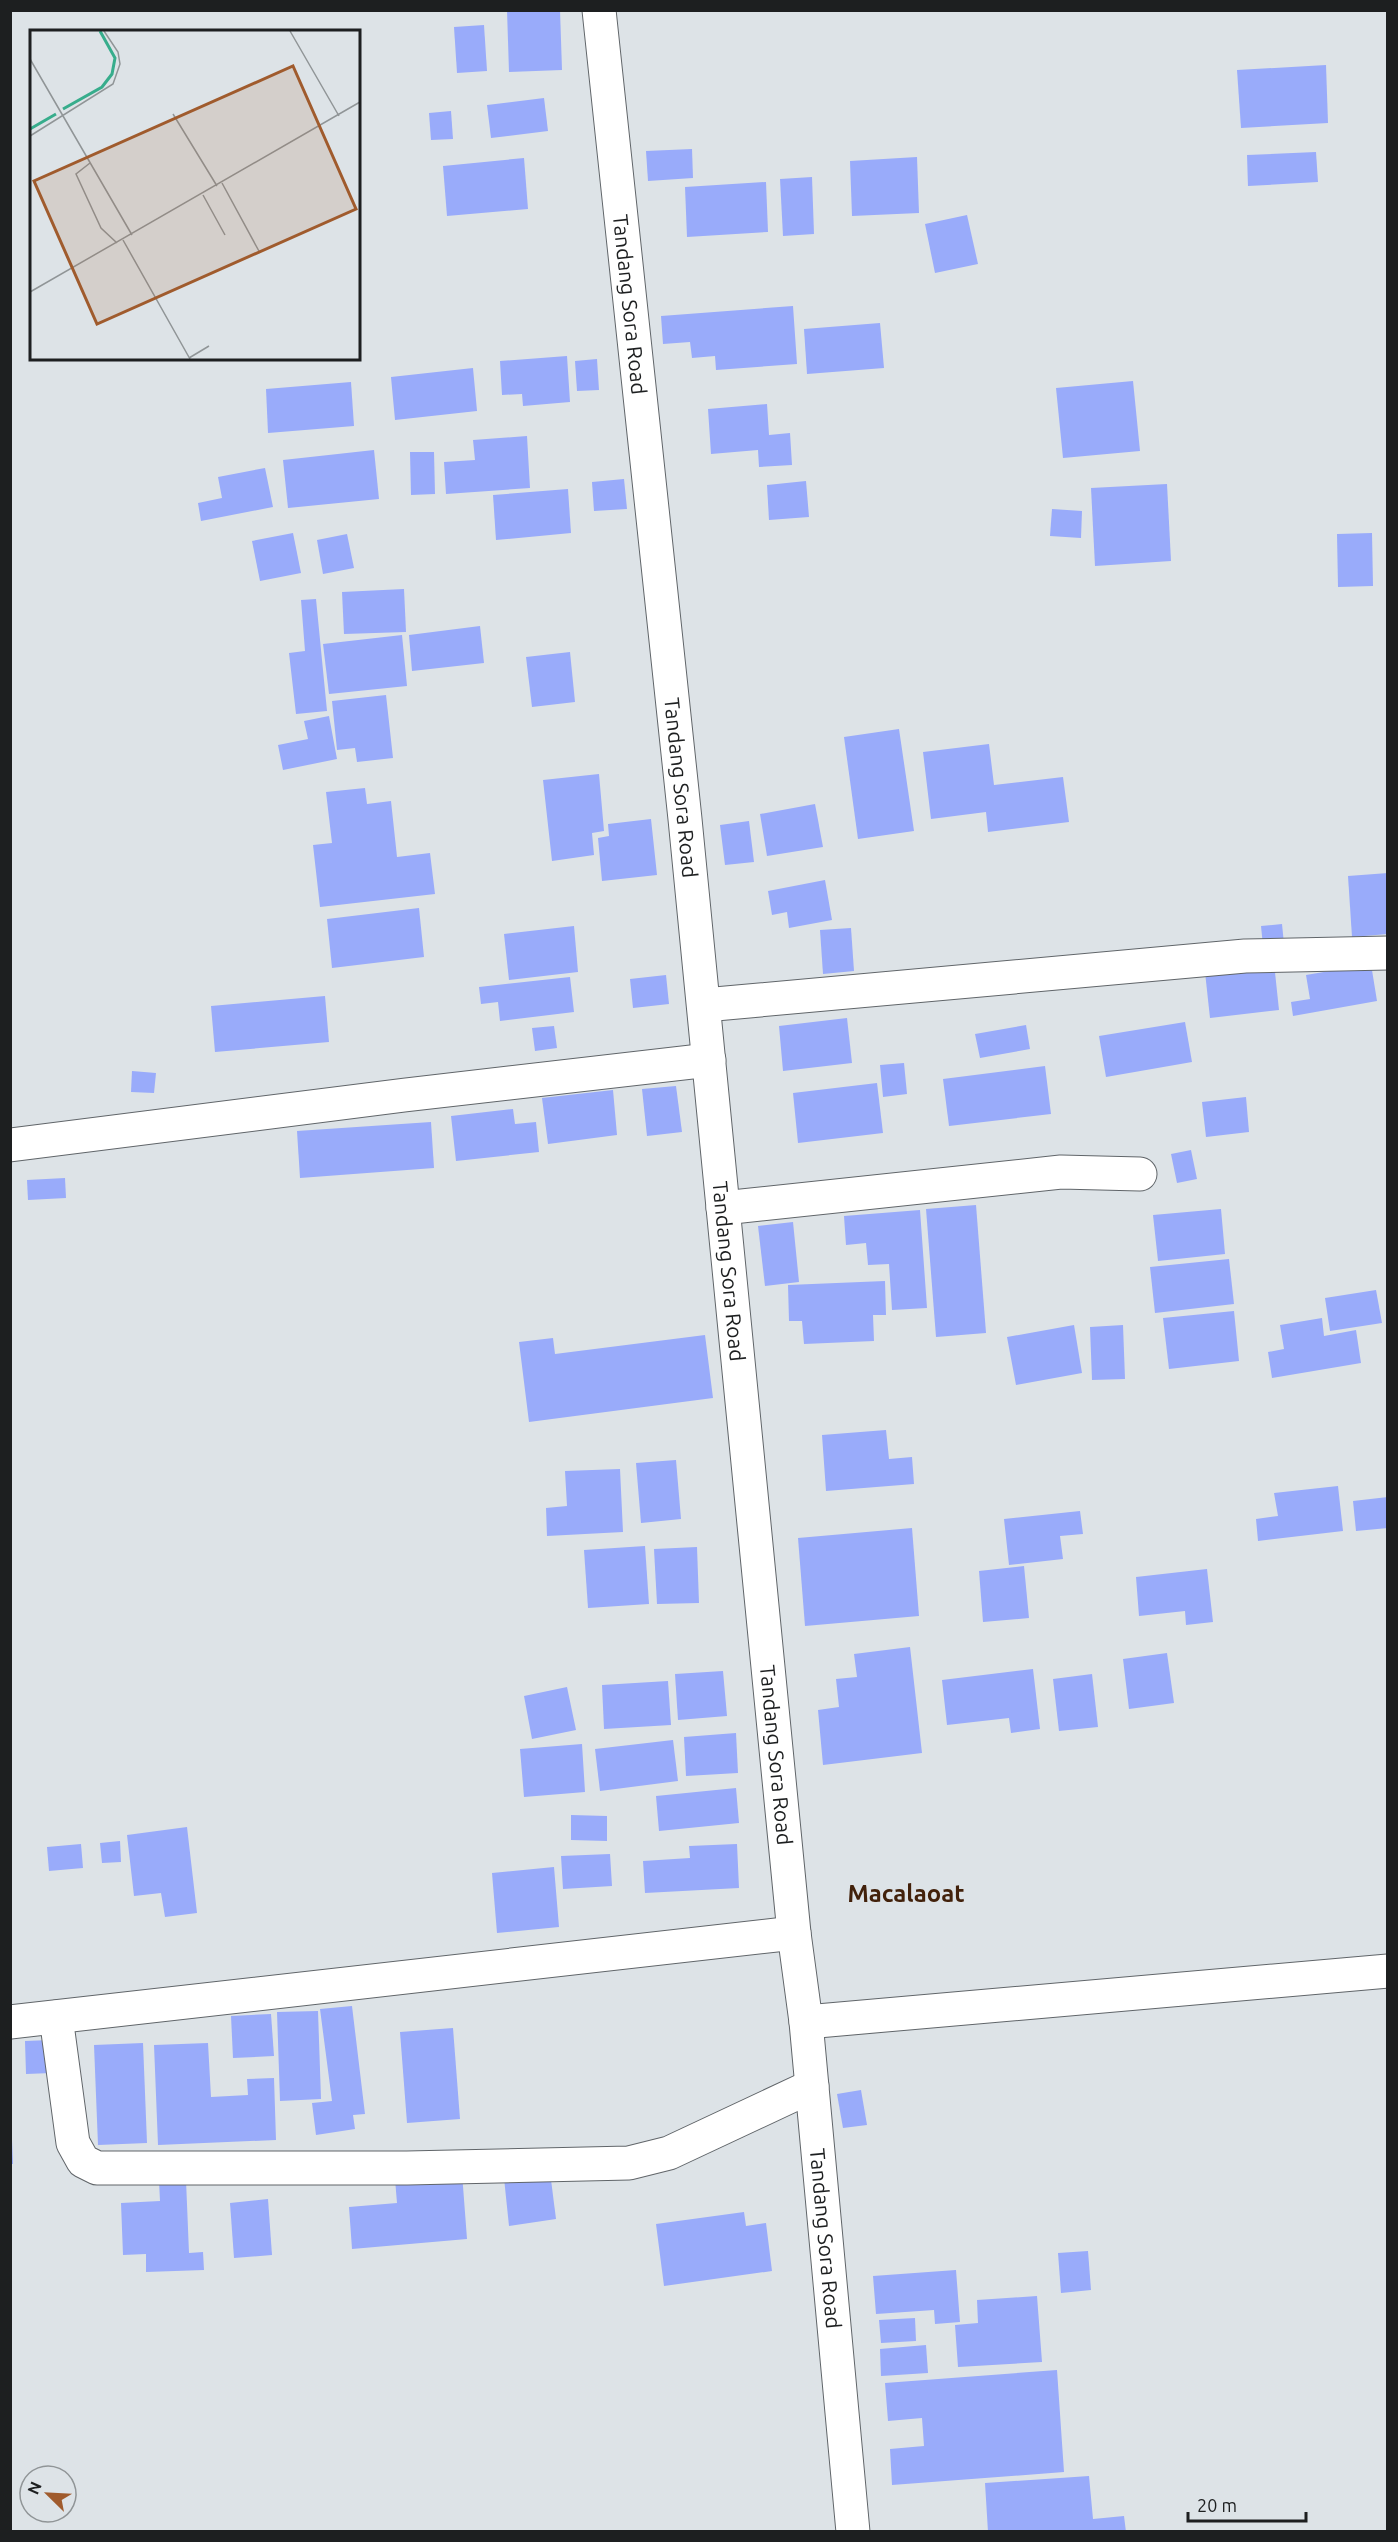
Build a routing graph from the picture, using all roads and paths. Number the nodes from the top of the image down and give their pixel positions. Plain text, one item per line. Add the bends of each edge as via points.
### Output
1 (598, 10) edge
2 (1388, 953) edge
3 (704, 1005) junction
4 (709, 1060) junction
5 (10, 1145) edge
6 (1140, 1174) dead end
7 (723, 1208) junction
8 (794, 1933) junction
9 (1388, 1971) edge
10 (56, 2017) junction
11 (10, 2022) edge
12 (806, 2022) junction
13 (812, 2086) junction
14 (853, 2532) edge

1 - 3 street, Tandang Sora Road
2 - 3 street via 1245,956
3 - 4 street, Tandang Sora Road
4 - 5 street
4 - 7 street, Tandang Sora Road
6 - 7 street via 1061,1172
7 - 8 street, Tandang Sora Road
8 - 10 street
8 - 12 street, Tandang Sora Road
9 - 12 street
10 - 11 street
10 - 13 street via 73,2143 83,2161 97,2168 629,2163 669,2153
12 - 13 street, Tandang Sora Road
13 - 14 street, Tandang Sora Road

